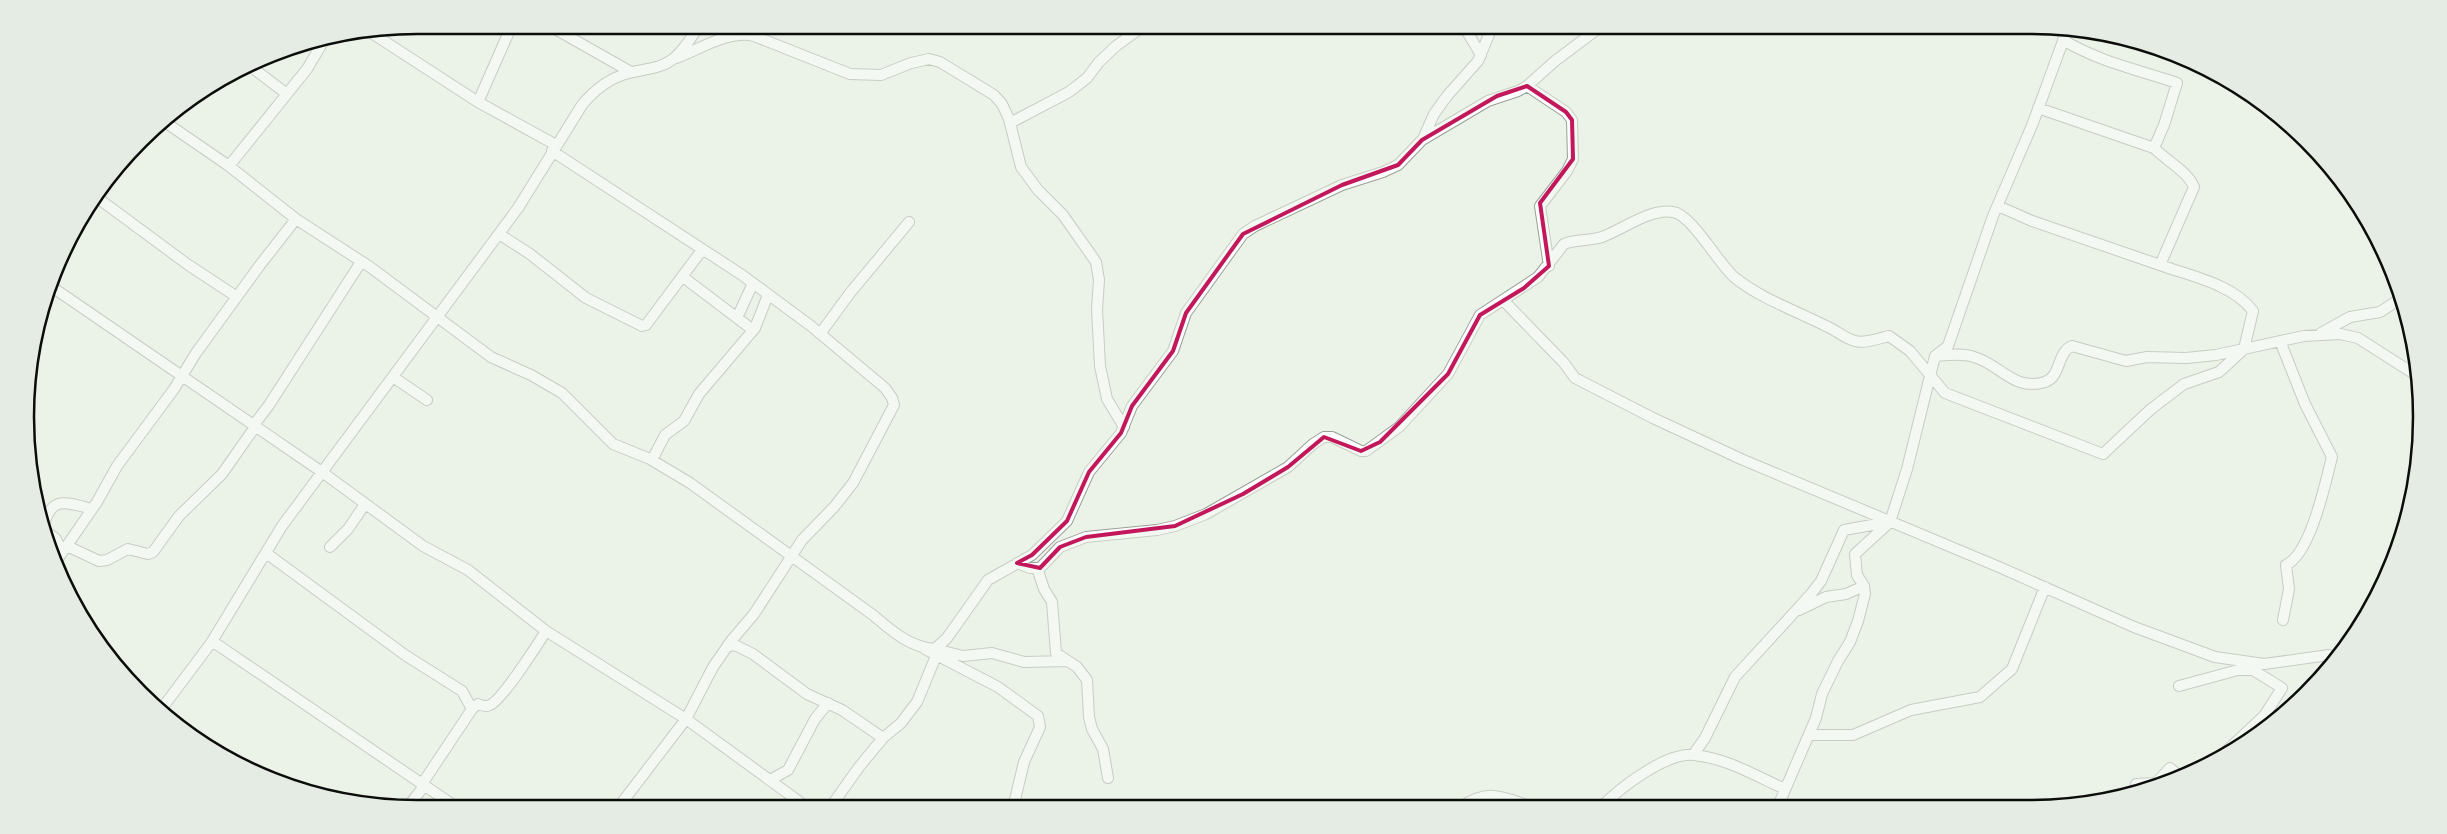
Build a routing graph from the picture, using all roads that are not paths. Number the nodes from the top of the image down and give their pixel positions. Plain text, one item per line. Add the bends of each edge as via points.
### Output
1 (508, 34) edge
2 (564, 34) edge
3 (694, 34) edge
4 (736, 34) edge
5 (745, 34) edge
6 (1133, 34) edge
7 (1468, 34) edge
8 (1489, 34) edge
9 (1591, 34) edge
10 (2065, 35) edge
11 (377, 36) edge
12 (2066, 36) edge
13 (320, 46) edge
14 (1481, 55) junction
15 (673, 59) junction
16 (255, 70) edge
17 (631, 72) junction
18 (1528, 86) junction
19 (287, 94) junction
20 (478, 102) junction
21 (2038, 108) junction
22 (1010, 123) junction
23 (169, 125) edge
24 (1422, 140) junction
25 (554, 148) junction
26 (2154, 148) junction
27 (229, 166) junction
28 (101, 200) edge
29 (1998, 206) junction
30 (296, 219) junction
31 (909, 222) dead end
32 (499, 234) junction
33 (702, 250) junction
34 (361, 262) junction
35 (2160, 265) junction
36 (1549, 266) junction
37 (682, 277) junction
38 (753, 283) junction
39 (56, 290) edge
40 (768, 295) junction
41 (237, 297) junction
42 (1503, 300) junction
43 (2395, 302) edge
44 (437, 316) junction
45 (737, 318) junction
46 (753, 330) junction
47 (820, 334) junction
48 (2318, 335) junction
49 (2280, 341) junction
50 (2244, 348) junction
51 (1934, 356) junction
52 (2410, 371) edge
53 (1931, 374) junction
54 (181, 377) junction
55 (394, 377) junction
56 (427, 400) dead end
57 (254, 426) junction
58 (1124, 427) junction
59 (652, 460) junction
60 (322, 472) junction
61 (365, 504) junction
62 (92, 509) junction
63 (47, 515) edge
64 (1890, 522) junction
65 (53, 535) edge
66 (330, 547) dead end
67 (62, 553) edge
68 (266, 553) junction
69 (791, 557) junction
70 (1017, 563) junction
71 (1037, 568) junction
72 (1864, 586) junction
73 (2045, 587) junction
74 (1796, 611) junction
75 (2283, 620) dead end
76 (546, 630) junction
77 (212, 641) junction
78 (728, 645) junction
79 (936, 652) junction
80 (2330, 655) edge
81 (1067, 661) junction
82 (2179, 686) dead end
83 (828, 703) junction
84 (164, 705) edge
85 (472, 709) junction
86 (686, 719) junction
87 (1808, 735) junction
88 (2242, 737) edge
89 (883, 738) junction
90 (1693, 755) junction
91 (2174, 772) edge
92 (2162, 777) edge
93 (1108, 778) dead end
94 (770, 780) junction
95 (2136, 784) dead end
96 (2140, 784) edge
97 (423, 785) junction
98 (1785, 789) junction
99 (413, 800) edge
100 (446, 800) edge
101 (624, 800) edge
102 (797, 800) edge
103 (836, 800) edge
104 (1015, 800) edge
105 (1471, 800) edge
106 (1515, 800) edge
107 (1608, 800) edge
108 (1780, 800) edge

1 - 20 street
2 - 17 street
3 - 15 street
4 - 15 street
5 - 22 street via 850,74 881,76 929,59 951,67 994,95
6 - 22 street via 1116,46 1087,78 1069,92
7 - 14 street
8 - 14 street
9 - 18 street via 1555,60
10 - 21 street
11 - 20 street
12 - 26 street via 2105,60 2177,83
13 - 19 street
14 - 24 street via 1443,102
15 - 17 street via 645,71
16 - 19 street
17 - 25 street via 593,92
18 - 24 street via 1488,101
18 - 36 street via 1566,112 1572,120 1573,159 1540,206
19 - 27 street
20 - 25 street
21 - 26 street
21 - 29 street
22 - 58 street via 1021,167 1063,215 1096,262 1100,366 1107,399
23 - 27 street
24 - 58 street via 1398,164 1383,172 1342,185 1243,234 1186,313 1173,351 1132,406
25 - 32 street
25 - 33 street
26 - 35 street via 2190,177 2194,187
27 - 30 street
28 - 41 street
29 - 35 street
29 - 51 street via 1948,346
30 - 34 street
30 - 41 street
31 - 47 street
32 - 37 street via 586,298 642,326
32 - 44 street
33 - 37 street
33 - 38 street
34 - 44 street
34 - 57 street
35 - 50 street via 2214,284 2244,300 2253,311
36 - 42 street via 1524,288
36 - 53 street via 1564,244 1601,237 1645,217 1676,212 1708,242 1716,258 1735,277 1785,307 1856,342 1889,336 1910,351
37 - 45 street
38 - 40 street
38 - 45 street
39 - 54 street
40 - 46 street
40 - 47 street
41 - 54 street
42 - 64 street via 1575,378 1741,459
42 - 71 street via 1480,315 1448,374 1424,401 1399,427 1366,450 1324,437 1288,467 1206,514 1157,530 1086,537 1060,547
43 - 48 street via 2380,312 2350,317
44 - 55 street
44 - 59 street via 491,357 562,393 612,444
45 - 46 street
46 - 59 street via 699,394 684,420 665,435
47 - 69 street via 885,388 894,405 853,482
48 - 49 street
48 - 52 street via 2340,334 2358,338
49 - 50 street
49 - 75 street via 2305,404 2332,457 2317,515 2294,561 2286,565 2289,589
50 - 51 street via 2200,358 2147,357 2131,361 2072,346 2064,352 2052,377 2036,384 2015,381 1976,357
50 - 53 street via 2219,372 2184,384 2151,409 2103,454 1945,392
51 - 53 street
53 - 64 street
54 - 57 street
54 - 62 street via 117,466
55 - 56 street
55 - 60 street
57 - 60 street
57 - 67 street via 222,474 179,516 153,552 128,550 99,562
58 - 70 street via 1084,480 1067,521 1032,554
59 - 69 street via 690,483
60 - 61 street
60 - 68 street
61 - 66 street via 348,529
61 - 76 street via 423,546 468,570
62 - 63 street via 59,503
62 - 67 street
64 - 72 street via 1855,554 1857,575
64 - 73 street
64 - 74 street via 1844,530 1821,581
65 - 67 street
68 - 77 street
68 - 85 street via 405,654 462,691
69 - 78 street via 754,614
69 - 79 street via 891,632
70 - 71 street
70 - 79 street via 988,580
71 - 81 street via 1052,602 1055,650
72 - 74 street via 1846,594 1826,597
72 - 87 street via 1858,621 1826,685
73 - 80 street via 2134,627 2215,657 2264,664
73 - 87 street via 2012,669 1980,697 1911,710 1853,735
74 - 90 street via 1735,677 1705,738
76 - 85 street via 500,696 492,704 478,704
76 - 86 street
77 - 84 street
77 - 97 street
78 - 83 street via 753,654 807,694
78 - 86 street
79 - 81 street via 963,656 992,652 1024,662
79 - 89 street via 917,702 901,723
79 - 104 street via 998,687 1038,716 1040,727 1024,762
81 - 93 street via 1077,667 1087,680 1089,717 1103,749
82 - 88 street via 2238,670 2253,670 2282,688 2264,716
83 - 89 street
83 - 94 street via 788,770
85 - 97 street
86 - 94 street
86 - 101 street
87 - 98 street
89 - 103 street
90 - 98 street via 1724,762
90 - 107 street via 1662,764
91 - 92 street via 2170,768
94 - 102 street
95 - 96 street
97 - 99 street
97 - 100 street
98 - 108 street
105 - 106 street via 1490,795

